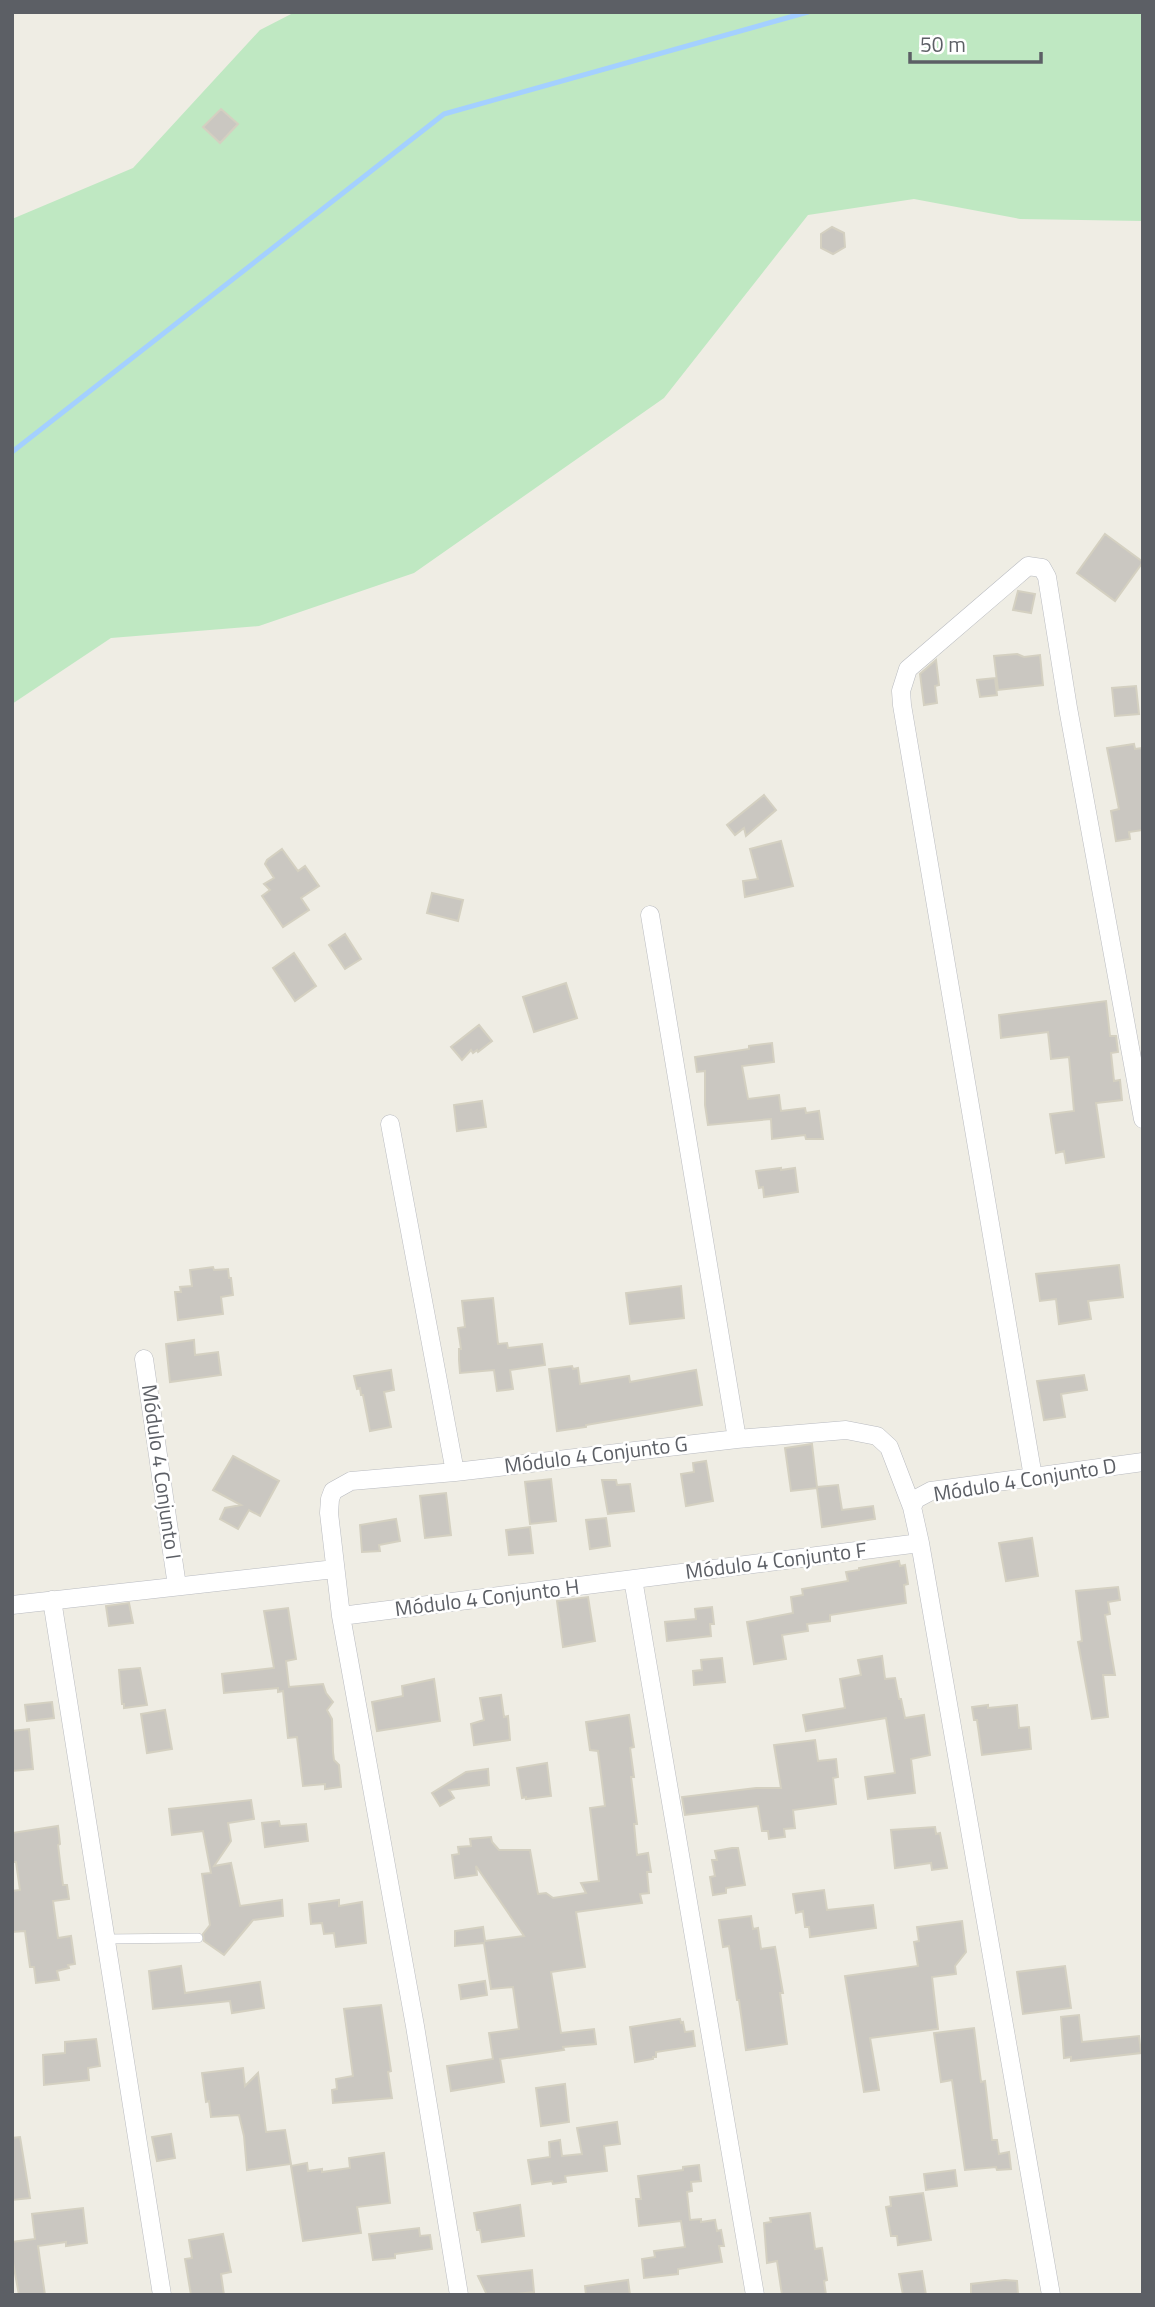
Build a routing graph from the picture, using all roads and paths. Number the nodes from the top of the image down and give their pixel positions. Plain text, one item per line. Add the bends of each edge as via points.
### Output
1 (650, 915) dead end
2 (1143, 1119) edge
3 (390, 1124) dead end
4 (144, 1359) dead end
5 (737, 1439) junction
6 (1143, 1462) edge
7 (455, 1472) junction
8 (1033, 1477) junction
9 (912, 1507) junction
10 (920, 1543) junction
11 (335, 1569) junction
12 (633, 1579) junction
13 (177, 1586) junction
14 (51, 1600) junction
15 (12, 1605) edge
16 (341, 1616) junction
17 (198, 1938) dead end
18 (106, 1939) junction
19 (162, 2295) edge
20 (458, 2295) edge
21 (755, 2295) edge
22 (1051, 2295) edge

1 - 5 street
2 - 8 street via 1047,577 1042,568 1028,566 908,669 901,691
3 - 7 street
4 - 13 street, Módulo 4 Conjunto I
5 - 7 street, Módulo 4 Conjunto G
5 - 9 street, Módulo 4 Conjunto G via 846,1430 877,1436 893,1453
6 - 8 street, Módulo 4 Conjunto D
7 - 11 street via 351,1481 333,1491 330,1513
8 - 9 street, Módulo 4 Conjunto D via 931,1491 916,1499
9 - 10 street, Módulo 4 Conjunto G
10 - 12 street, Módulo 4 Conjunto F
10 - 22 street, Módulo 4 Conjunto G
11 - 13 street
11 - 16 street
12 - 16 street, Módulo 4 Conjunto H
12 - 21 street
13 - 14 street
14 - 15 street
14 - 18 street
16 - 20 street
17 - 18 lane
18 - 19 street

